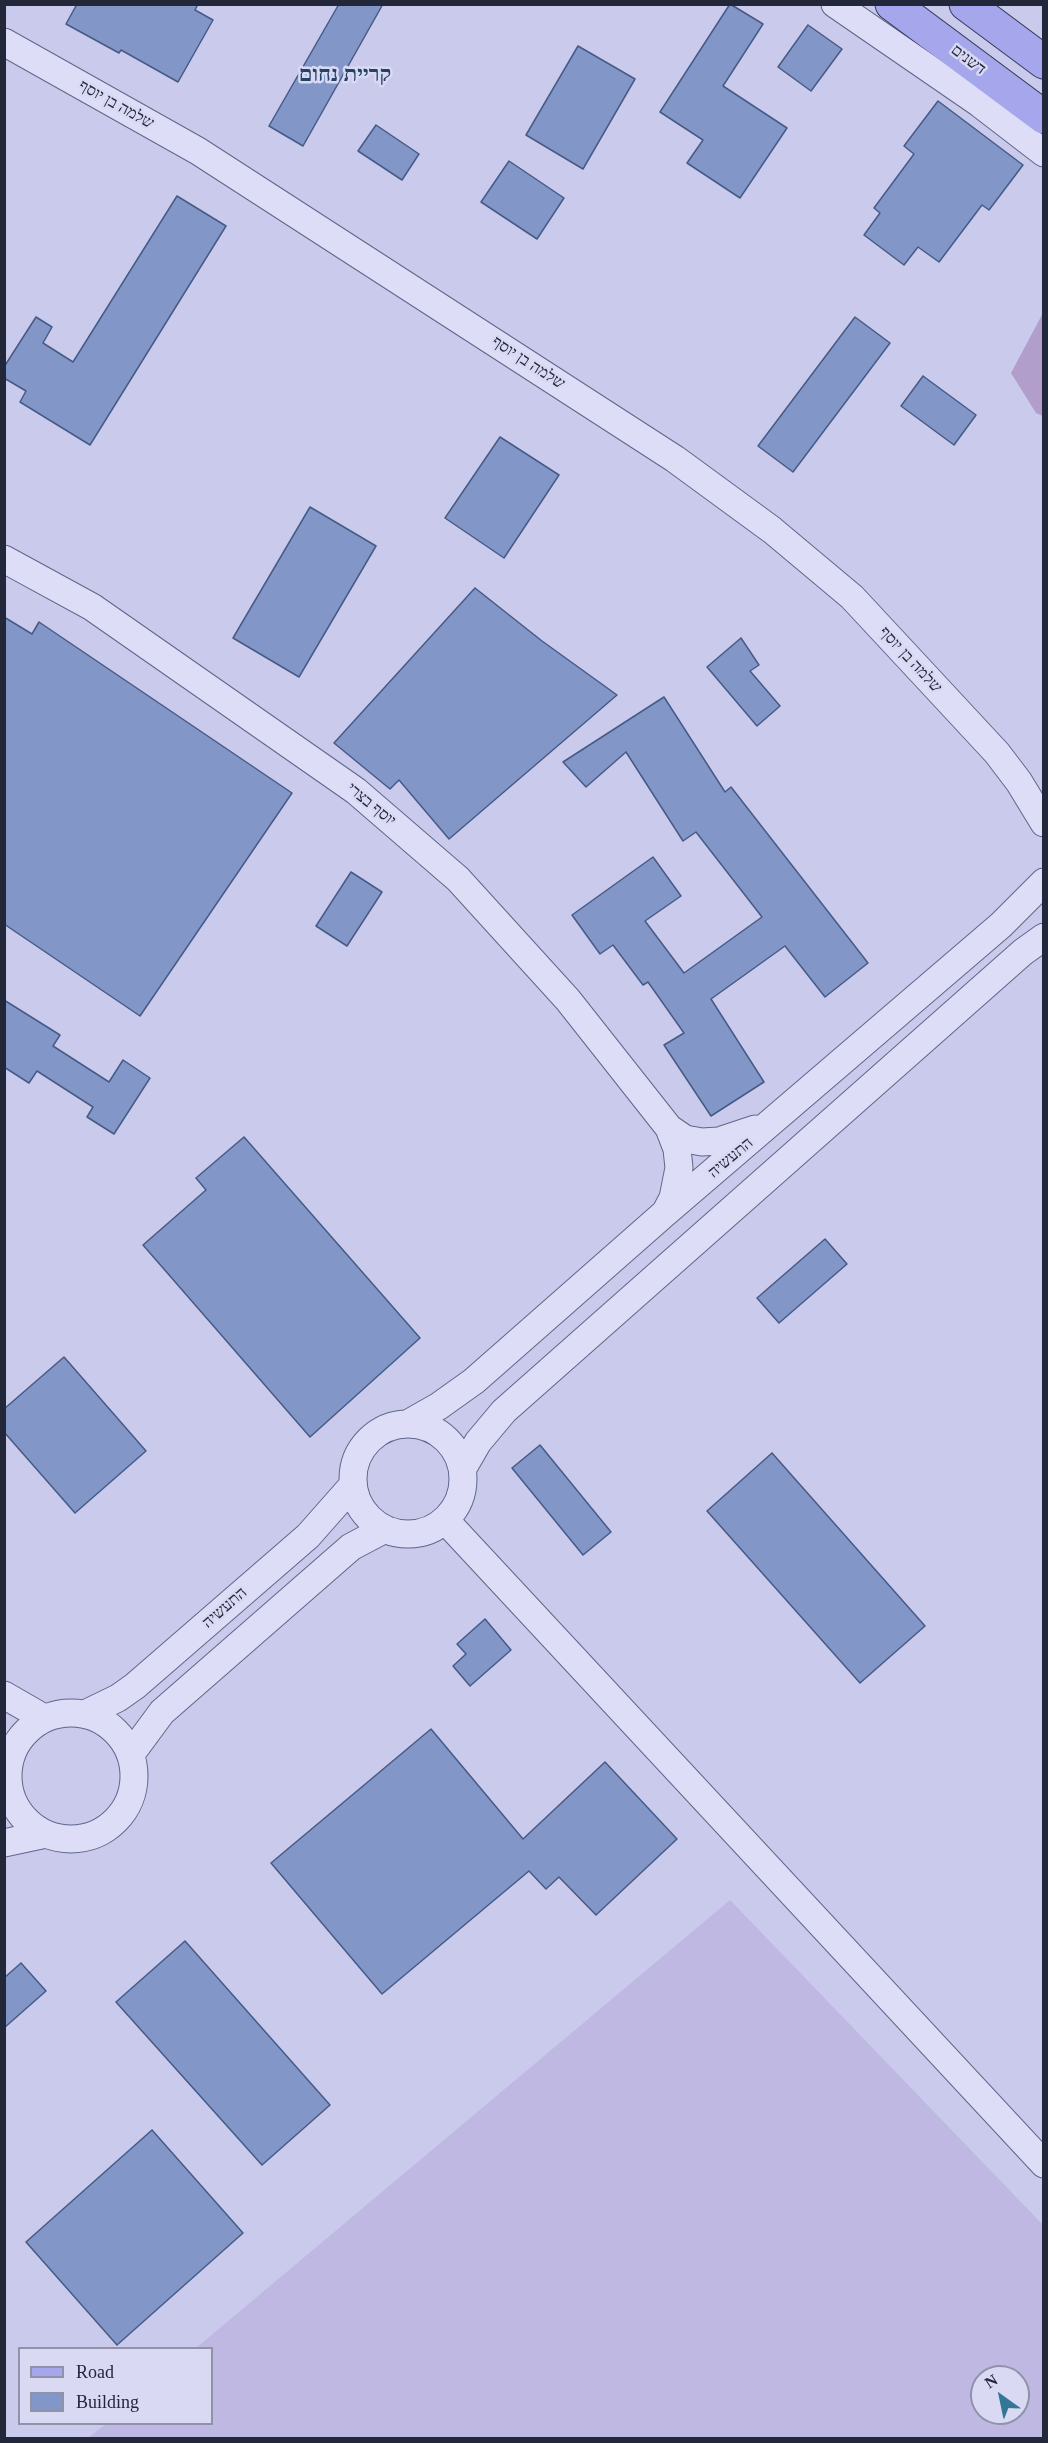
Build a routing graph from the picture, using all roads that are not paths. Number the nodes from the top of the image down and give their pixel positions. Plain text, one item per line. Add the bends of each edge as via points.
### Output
1 (835, 4) edge
2 (892, 4) edge
3 (966, 4) edge
4 (4, 42) edge
5 (1044, 62) edge
6 (1044, 117) edge
7 (1044, 153) edge
8 (4, 559) edge
9 (997, 753) junction
10 (1044, 790) edge
11 (1044, 823) edge
12 (1044, 882) edge
13 (1044, 937) edge
14 (775, 1120) junction
15 (669, 1128) junction
16 (665, 1213) junction
17 (409, 1423) junction
18 (463, 1468) junction
19 (352, 1485) junction
20 (445, 1520) junction
21 (385, 1529) junction
22 (4, 1695) edge
23 (85, 1714) junction
24 (44, 1718) junction
25 (9, 1736) edge
26 (131, 1754) junction
27 (6, 1790) edge
28 (46, 1834) junction
29 (4, 1843) edge
30 (1044, 2164) edge

1 - 7 street
2 - 6 main road, דשנים
3 - 5 main road
4 - 9 street, שלמה בן יוסף via 198,151 675,459 772,530 852,597
8 - 15 street, יוסף בצרי via 92,607 356,791 466,888 568,1000
9 - 10 street, שלמה בן יוסף
9 - 11 street, שלמה בן יוסף
12 - 14 street, התעשיה via 1001,925
13 - 18 street via 504,1411 478,1442
14 - 15 street, יוסף בצרי via 719,1141 685,1139
14 - 16 street, התעשיה
15 - 16 street, יוסף בצרי via 679,1168 673,1198
16 - 17 street, התעשיה via 474,1381
17 - 18 street via 428,1426 445,1436 457,1450
17 - 19 street via 390,1425 361,1449 353,1466
18 - 20 street via 463,1487 457,1505
19 - 21 street via 369,1519
19 - 23 street, התעשיה via 308,1536 135,1686
20 - 21 street via 416,1534
20 - 30 street
21 - 26 street via 351,1548 162,1712
22 - 24 street
23 - 24 street via 64,1713
23 - 26 street via 104,1721
24 - 25 street
25 - 27 street
26 - 28 street via 135,1775 122,1814 87,1837 66,1839
27 - 28 street via 28,1823
28 - 29 street

